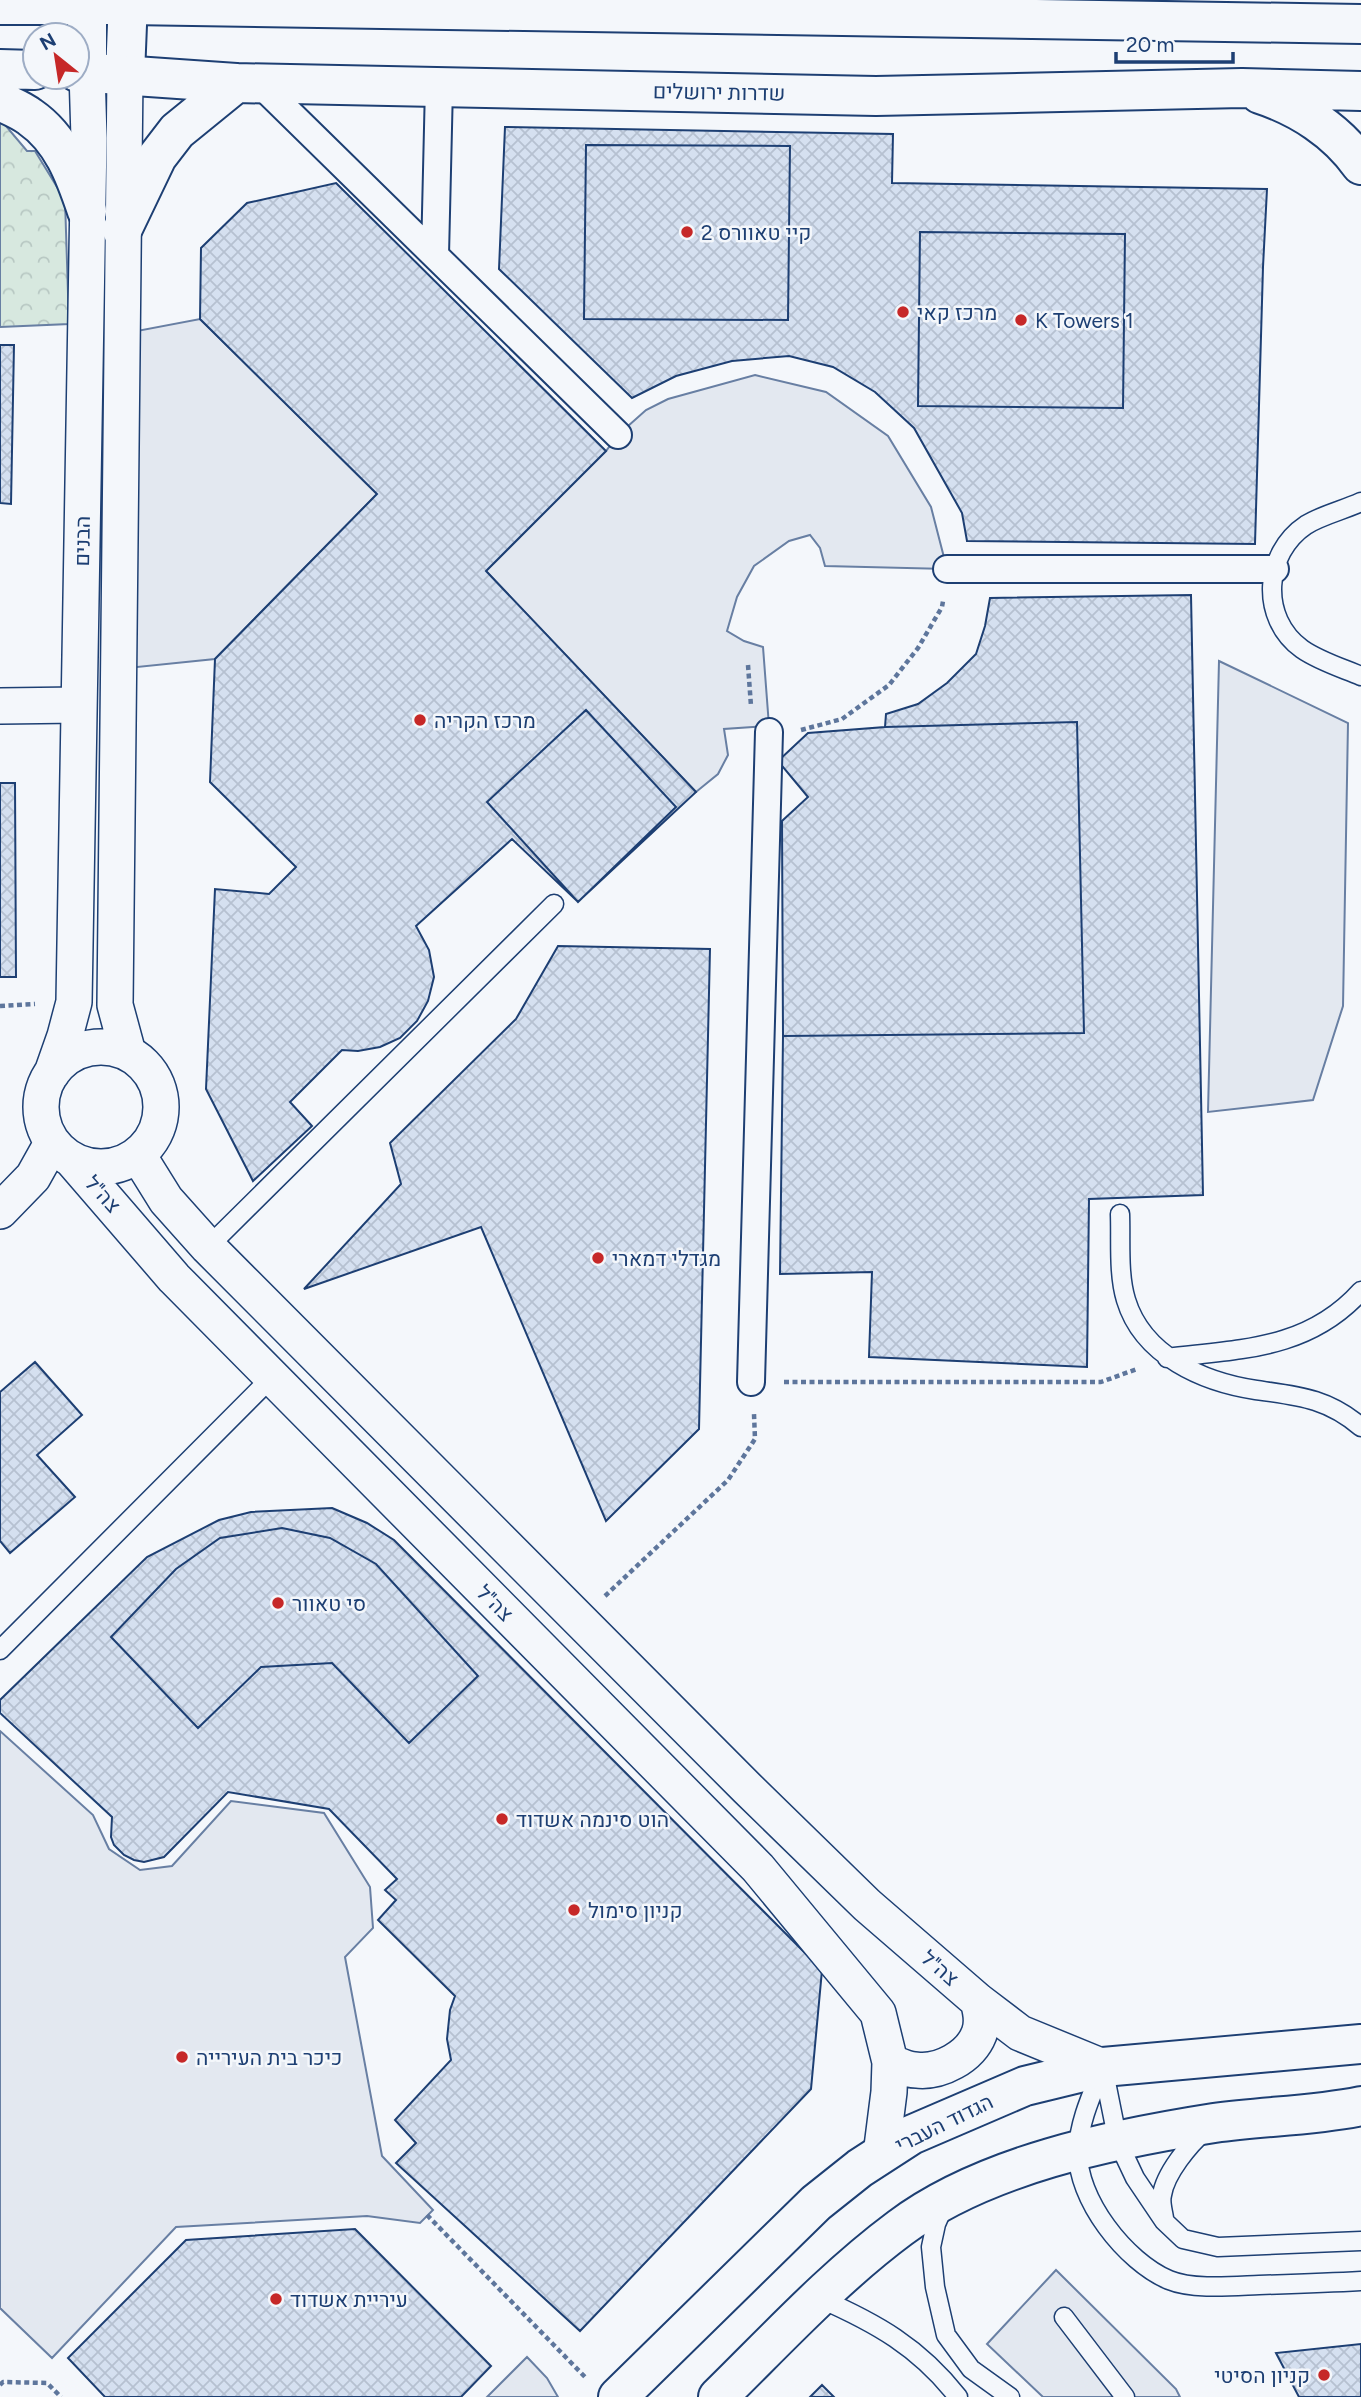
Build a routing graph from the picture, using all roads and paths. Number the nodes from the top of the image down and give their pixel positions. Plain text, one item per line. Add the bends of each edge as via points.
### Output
1 (87, 3) edge
2 (128, 3) edge
3 (277, 4) edge
4 (0, 5) edge
5 (86, 21) edge
6 (1361, 24) edge
7 (0, 69) edge
8 (21, 70) edge
9 (91, 72) edge
10 (125, 74) junction
11 (248, 83) junction
12 (439, 86) junction
13 (1242, 88) junction
14 (83, 91) edge
15 (1361, 91) edge
16 (0, 100) edge
17 (1361, 165) edge
18 (87, 211) junction
19 (122, 230) junction
20 (435, 255) junction
21 (618, 435) dead end
22 (1361, 502) edge
23 (947, 569) joint
24 (1275, 569) junction
25 (748, 664) dead end
26 (1361, 676) edge
27 (79, 705) junction
28 (0, 706) edge
29 (760, 723) junction
30 (554, 904) dead end
31 (128, 1054) junction
32 (52, 1073) junction
33 (63, 1152) junction
34 (138, 1155) junction
35 (0, 1211) edge
36 (1120, 1214) dead end
37 (208, 1247) junction
38 (1361, 1291) edge
39 (1167, 1358) junction
40 (272, 1377) junction
41 (751, 1382) junction
42 (1361, 1427) edge
43 (582, 1623) junction
44 (0, 1650) edge
45 (978, 2001) junction
46 (1361, 2044) edge
47 (890, 2062) junction
48 (1103, 2067) junction
49 (1361, 2106) edge
50 (1215, 2123) junction
51 (1118, 2142) junction
52 (1078, 2151) junction
53 (881, 2155) junction
54 (946, 2200) junction
55 (428, 2215) dead end
56 (1164, 2221) junction
57 (1361, 2241) edge
58 (1361, 2281) edge
59 (819, 2298) junction
60 (1064, 2317) dead end
61 (0, 2385) edge
62 (607, 2392) edge
63 (61, 2397) edge
64 (718, 2397) edge
65 (958, 2397) edge
66 (1010, 2397) edge
67 (1125, 2397) edge

1 - 2 main road
1 - 4 main road
1 - 5 main road, הבנים
2 - 3 main road
2 - 10 main road
3 - 6 main road
7 - 8 main road
9 - 10 main road, שדרות ירושלים
10 - 11 main road, שדרות ירושלים
10 - 19 street, הבנים
11 - 12 main road, שדרות ירושלים
11 - 19 main road via 177,131 157,157
11 - 20 street
12 - 13 main road, שדרות ירושלים via 876,96
12 - 20 street
13 - 15 main road, שדרות ירושלים
13 - 17 main road via 1305,114 1331,132
14 - 18 street, הבנים
16 - 18 main road via 30,117 55,140
18 - 27 street, הבנים
19 - 31 street, הבנים via 115,1005
20 - 21 street
22 - 24 lane via 1308,524 1289,539
23 - 24 street
23 - 29 path via 942,607 889,685 842,719 802,730
24 - 26 lane via 1271,585 1274,609 1284,631 1302,649
25 - 29 path
27 - 28 street
27 - 32 street, הבנים via 74,1002
29 - 41 street
30 - 37 lane
31 - 32 street via 95,1048 71,1056
31 - 34 street via 153,1077 162,1110 150,1142
32 - 33 street via 41,1101 41,1115
33 - 34 street via 89,1166 106,1167
33 - 35 street
33 - 40 street, צה"ל via 174,1279
34 - 37 street, צה"ל via 166,1200
36 - 39 lane via 1126,1300 1139,1327
37 - 43 street, צה"ל
38 - 39 lane via 1335,1314 1290,1339
39 - 41 path via 1101,1382
39 - 42 lane via 1229,1385 1300,1395
40 - 44 lane
40 - 47 street, צה"ל via 758,1868 878,2013
41 - 43 path via 755,1439 728,1480 611,1588
43 - 45 street, צה"ל via 867,1905
45 - 47 street, צה"ל via 980,2033 956,2060 935,2070 915,2070
45 - 48 street, צה"ל via 1020,2032
46 - 48 main road, הגדוד העברי
47 - 53 street, צה"ל
48 - 51 lane
48 - 52 lane via 1087,2106
48 - 53 main road, הגדוד העברי via 1025,2086 911,2135
49 - 50 main road
50 - 51 main road
50 - 56 lane via 1193,2141 1176,2164 1161,2196
51 - 52 main road
51 - 56 lane
52 - 54 main road via 1035,2162
52 - 58 lane via 1083,2182 1102,2222 1130,2256 1170,2280 1214,2287
53 - 62 main road, הגדוד העברי via 816,2203
54 - 59 main road via 901,2227
54 - 66 lane via 931,2247 946,2335 971,2369
55 - 62 path
56 - 57 lane via 1183,2239 1218,2247
59 - 64 main road
59 - 65 lane via 908,2345
60 - 67 lane
61 - 63 path via 47,2383

